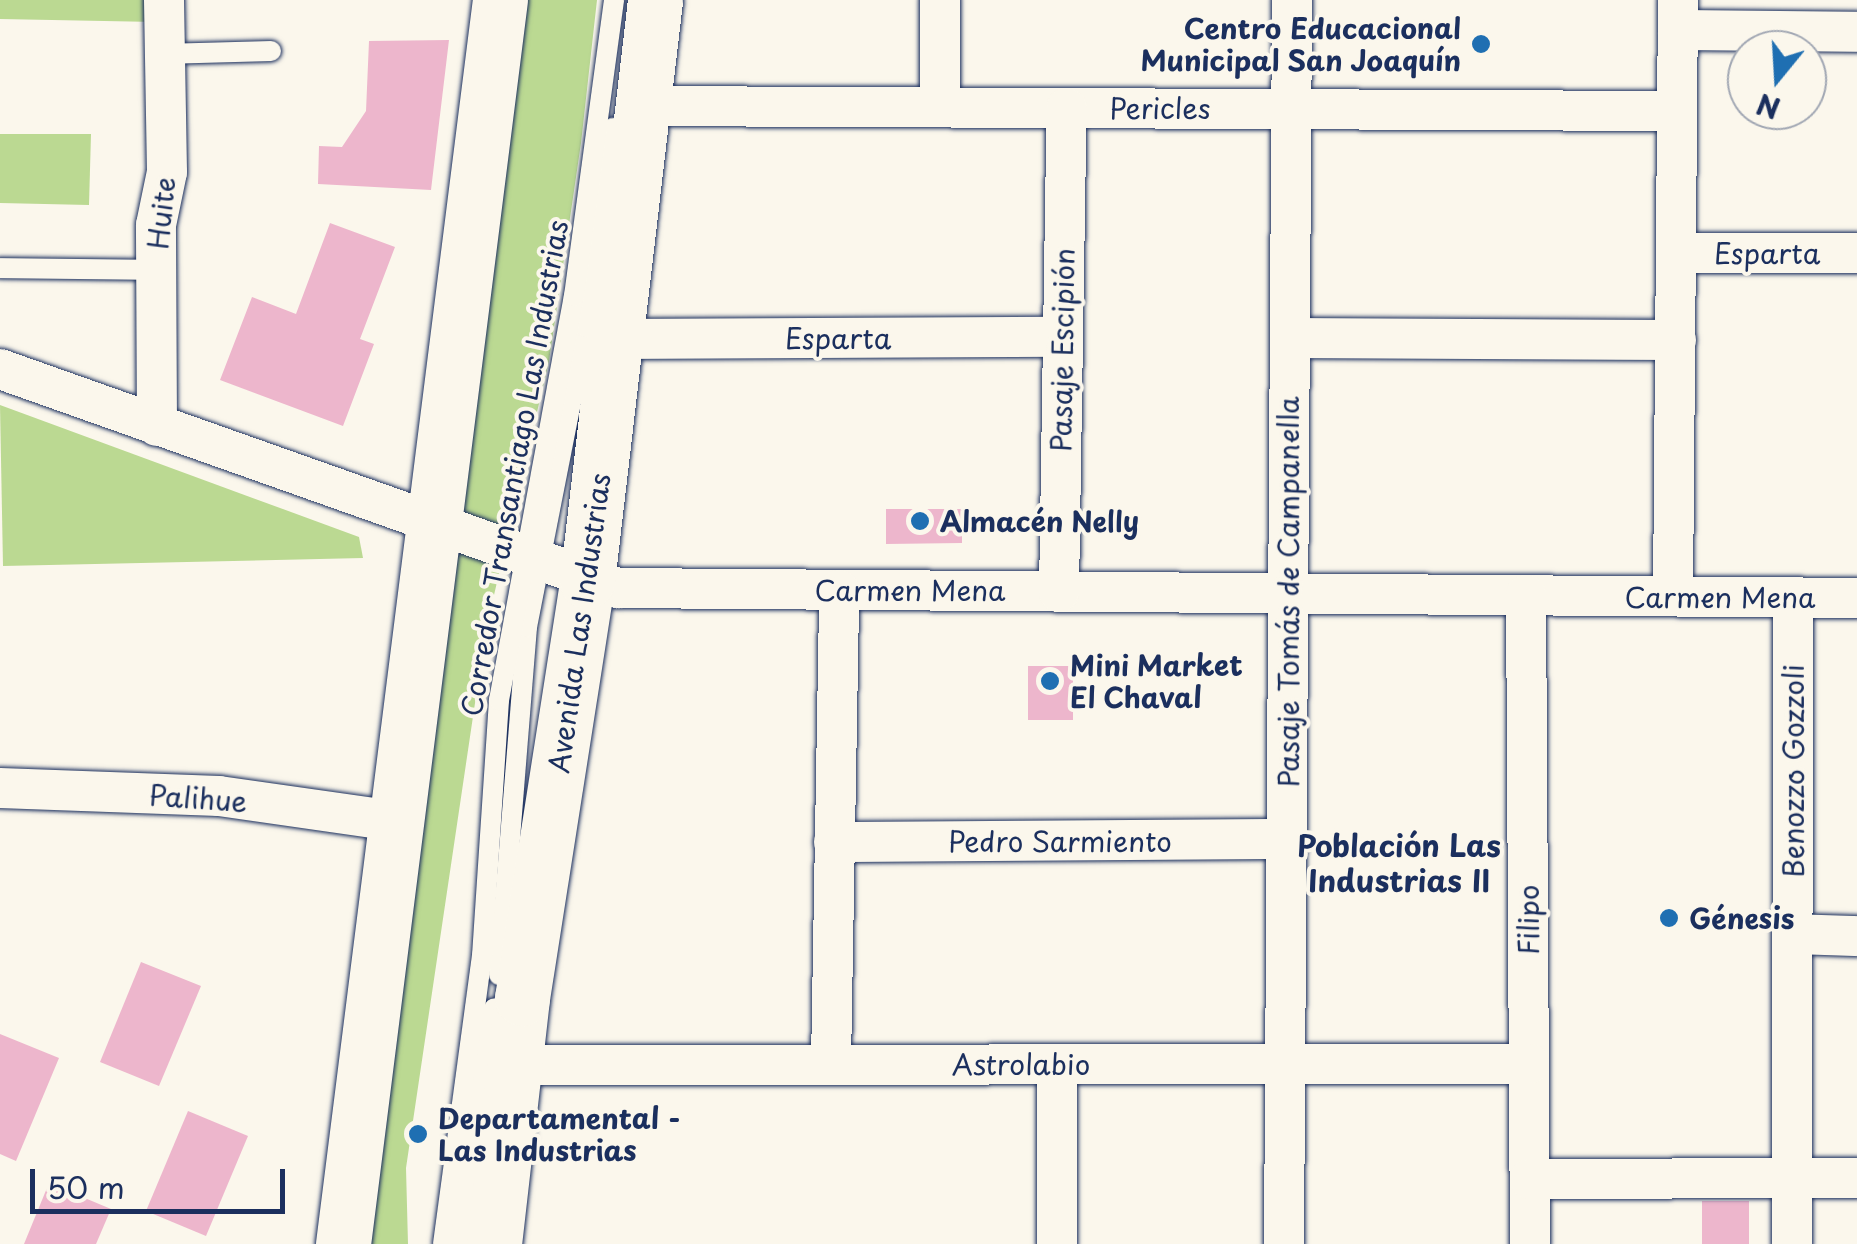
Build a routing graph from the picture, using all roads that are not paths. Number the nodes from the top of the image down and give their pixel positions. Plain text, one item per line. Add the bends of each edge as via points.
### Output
1 (164, 0) edge
2 (500, 0) edge
3 (614, 0) edge
4 (630, 0) edge
5 (655, 0) edge
6 (940, 0) edge
7 (1292, 0) edge
8 (1678, 15) edge
9 (1857, 32) edge
10 (270, 51) dead end
11 (163, 54) junction
12 (642, 106) junction
13 (940, 107) junction
14 (1066, 108) junction
15 (1291, 109) junction
16 (1677, 112) junction
17 (1676, 253) junction
18 (1857, 253) edge
19 (0, 268) edge
20 (156, 270) junction
21 (1062, 338) junction
22 (1290, 338) junction
23 (614, 339) junction
24 (1676, 340) junction
25 (0, 368) edge
26 (157, 426) junction
27 (432, 526) junction
28 (548, 567) junction
29 (839, 590) junction
30 (1059, 592) junction
31 (1288, 593) junction
32 (1526, 596) junction
33 (1673, 596) junction
34 (1793, 597) junction
35 (1857, 598) edge
36 (0, 788) edge
37 (395, 821) junction
38 (1286, 839) junction
39 (834, 842) junction
40 (1793, 934) junction
41 (1857, 936) edge
42 (831, 1064) junction
43 (1057, 1064) junction
44 (1285, 1064) junction
45 (1529, 1064) junction
46 (513, 1065) junction
47 (1792, 1176) junction
48 (1857, 1178) edge
49 (1530, 1179) junction
50 (342, 1244) edge
51 (443, 1244) edge
52 (460, 1244) edge
53 (494, 1244) edge
54 (1058, 1244) edge
55 (1284, 1244) edge
56 (1530, 1244) edge
57 (1792, 1244) edge

1 - 11 street, Huite
2 - 27 main road
3 - 28 lane, Corredor Transantiago Las Industrias via 566,343
4 - 28 lane, Corredor Transantiago Las Industrias
5 - 12 main road, Avenida Las Industrias
6 - 13 street
7 - 15 street, Pasaje Tomás de Campanella
8 - 9 street
8 - 16 street
10 - 11 lane
11 - 20 street, Huite via 167,172 156,225
12 - 13 street, Pericles
12 - 23 main road, Avenida Las Industrias
13 - 14 street, Pericles
14 - 15 street, Pericles
14 - 21 street, Pasaje Escipión
15 - 16 street, Pericles
15 - 22 street, Pasaje Tomás de Campanella
16 - 17 street
17 - 18 street, Esparta
17 - 24 street
19 - 20 lane
20 - 26 street, Huite
21 - 23 street, Esparta
21 - 30 street, Pasaje Escipión
22 - 24 street
22 - 31 street, Pasaje Tomás de Campanella
23 - 28 main road, Avenida Las Industrias
24 - 33 street
25 - 26 street, Carmen Mena
26 - 27 street, Carmen Mena
27 - 28 street, Carmen Mena
27 - 37 main road
28 - 29 street, Carmen Mena via 637,589
28 - 46 main road, Avenida Las Industrias
28 - 51 lane, Corredor Transantiago Las Industrias via 493,756 482,956
28 - 52 lane, Corredor Transantiago Las Industrias via 520,690 500,962
29 - 30 street, Carmen Mena
29 - 39 street
30 - 31 street, Carmen Mena
31 - 32 street, Carmen Mena
31 - 38 street, Pasaje Tomás de Campanella
32 - 33 street, Carmen Mena
32 - 45 street, Filipo
33 - 34 street, Carmen Mena
34 - 35 street, Carmen Mena
34 - 40 street, Benozzo Gozzoli
36 - 37 street, Palihue via 219,796
37 - 50 main road
38 - 39 street, Pedro Sarmiento
38 - 44 street, Pasaje Tomás de Campanella
39 - 42 street
40 - 41 street
40 - 47 street, Benozzo Gozzoli
42 - 43 street, Astrolabio
42 - 46 street, Astrolabio
43 - 44 street, Astrolabio
43 - 54 street
44 - 45 street, Astrolabio
44 - 55 street, Pasaje Tomás de Campanella
45 - 49 street, Filipo
46 - 53 main road, Avenida Las Industrias
47 - 48 street
47 - 49 street
47 - 57 street, Benozzo Gozzoli
49 - 56 street, Filipo

